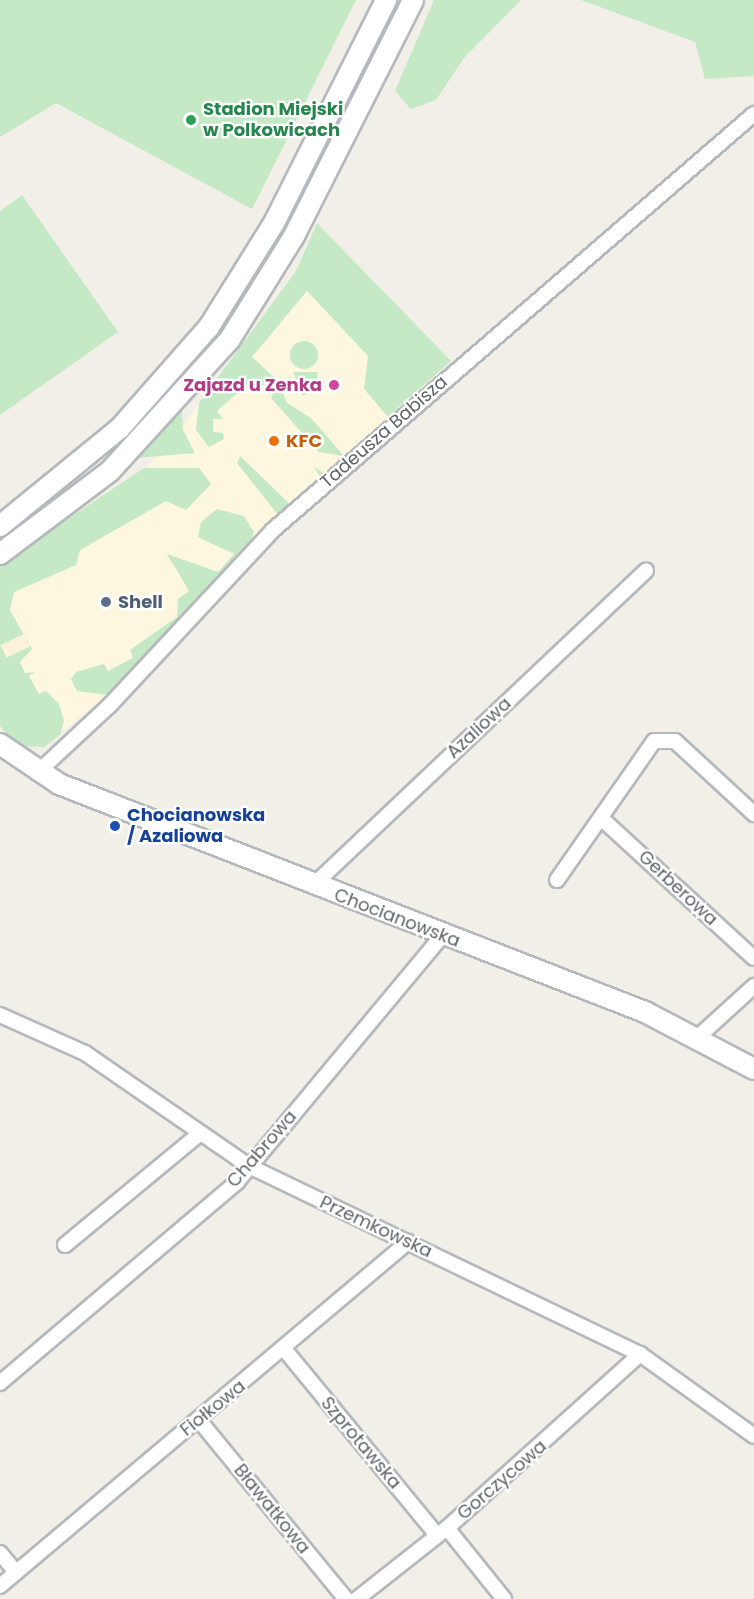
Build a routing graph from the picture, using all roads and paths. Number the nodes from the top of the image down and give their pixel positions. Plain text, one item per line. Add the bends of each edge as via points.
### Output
1 (386, 0) edge
2 (412, 0) edge
3 (754, 114) edge
4 (0, 526) edge
5 (0, 554) edge
6 (646, 571) dead end
7 (0, 744) edge
8 (37, 773) junction
9 (754, 814) edge
10 (601, 818) junction
11 (557, 880) dead end
12 (317, 887) junction
13 (442, 936) junction
14 (754, 958) edge
15 (754, 986) edge
16 (0, 1015) edge
17 (698, 1037) junction
18 (754, 1069) edge
19 (199, 1134) junction
20 (249, 1166) junction
21 (408, 1242) junction
22 (65, 1245) dead end
23 (285, 1350) junction
24 (640, 1354) junction
25 (0, 1383) edge
26 (198, 1419) junction
27 (754, 1436) edge
28 (442, 1531) junction
29 (0, 1553) edge
30 (16, 1572) junction
31 (0, 1586) edge
32 (346, 1599) edge
33 (357, 1599) edge
34 (504, 1599) edge

1 - 4 main road via 274,224 208,327 120,428
2 - 5 main road via 294,236 230,339 110,471
3 - 8 street, Tadeusza Babisza via 273,530 110,705
6 - 12 street, Azaliowa via 322,877
7 - 8 main road, Chocianowska
8 - 12 main road, Chocianowska
9 - 10 street via 675,741 664,738 645,752
10 - 11 street
10 - 14 street, Gerberowa
12 - 13 main road, Chocianowska
13 - 17 main road, Chocianowska
13 - 20 street, Chabrowa
15 - 17 street
16 - 19 street, Przemkowska via 85,1053
17 - 18 main road, Chocianowska
19 - 20 street, Przemkowska
19 - 22 street
20 - 21 street, Przemkowska
20 - 25 street, Chabrowa
21 - 23 street, Fiołkowa
21 - 24 street, Przemkowska
23 - 26 street, Fiołkowa
23 - 28 street, Szprotawska
24 - 27 street, Przemkowska
24 - 28 street, Gorczycowa
26 - 30 street, Fiołkowa
26 - 32 street, Bławatkowa
28 - 33 street, Gorczycowa
28 - 34 street, Szprotawska
29 - 30 street
30 - 31 street, Fiołkowa

